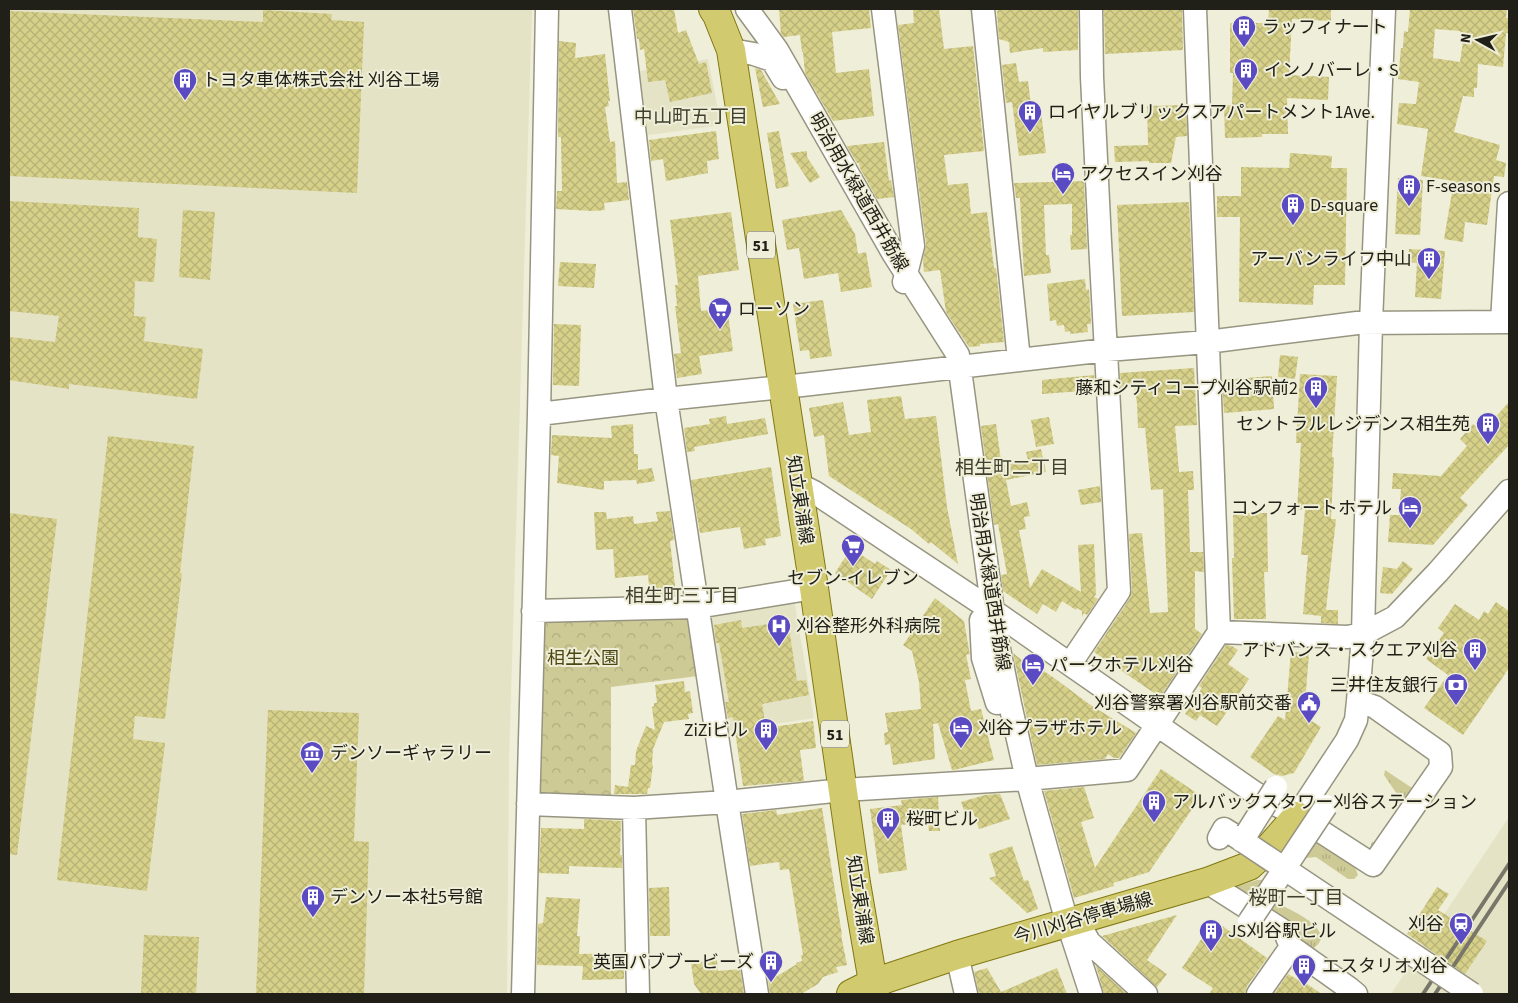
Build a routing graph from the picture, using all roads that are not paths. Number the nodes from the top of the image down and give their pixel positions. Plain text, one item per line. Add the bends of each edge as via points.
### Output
1 (547, 9) edge
2 (620, 9) edge
3 (713, 9) edge
4 (747, 9) edge
5 (883, 9) edge
6 (983, 9) edge
7 (1091, 9) edge
8 (1195, 9) edge
9 (1384, 9) edge
10 (731, 50) junction
11 (1509, 203) edge
12 (905, 279) junction
13 (1506, 322) edge
14 (1371, 323) junction
15 (1207, 342) junction
16 (1107, 350) junction
17 (1019, 360) junction
18 (953, 367) junction
19 (783, 386) junction
20 (666, 399) junction
21 (539, 414) junction
22 (798, 484) junction
23 (1509, 491) edge
24 (814, 588) junction
25 (697, 607) junction
26 (987, 608) junction
27 (533, 611) junction
28 (1219, 632) junction
29 (1363, 634) junction
30 (1070, 664) junction
31 (1358, 701) junction
32 (1158, 724) junction
33 (1020, 779) junction
34 (1276, 787) dead end
35 (843, 790) junction
36 (727, 802) junction
37 (528, 804) junction
38 (1326, 806) dead end
39 (634, 808) junction
40 (1297, 816) junction
41 (1219, 838) dead end
42 (1242, 841) junction
43 (1284, 868) junction
44 (1207, 882) junction
45 (1249, 922) dead end
46 (1068, 923) junction
47 (1291, 947) junction
48 (957, 955) junction
49 (866, 991) edge
50 (523, 994) edge
51 (638, 994) edge
52 (757, 994) edge
53 (966, 994) edge
54 (1081, 994) edge
55 (1090, 994) edge
56 (1146, 994) edge
57 (1258, 994) edge
58 (1356, 994) edge
59 (1472, 994) edge

1 - 21 street
2 - 20 street
3 - 10 main road, 知立東浦線 / 51
4 - 12 street, 明治用水緑道西井筋線 via 777,50
5 - 12 street via 913,246
6 - 17 street
7 - 16 street via 1098,213
8 - 15 street
9 - 14 street
10 - 12 street via 772,60
10 - 19 main road, 知立東浦線 / 51
11 - 13 street
12 - 18 street
13 - 14 street
14 - 15 street
14 - 29 street
15 - 16 street
15 - 28 street
16 - 17 street
16 - 30 street via 1119,591
17 - 18 street
18 - 19 street
18 - 26 street via 945,384 955,453
19 - 20 street
19 - 22 main road, 知立東浦線 / 51
20 - 21 street
20 - 25 street
21 - 27 street
22 - 24 main road, 知立東浦線 / 51
22 - 26 street
23 - 29 street via 1395,617
24 - 25 street
24 - 35 main road, 知立東浦線 / 51
25 - 27 street
25 - 36 street
26 - 30 street
26 - 33 street via 983,658
27 - 37 street
28 - 29 street via 1347,637
28 - 32 street
29 - 31 street
30 - 32 street
31 - 40 street via 1356,720 1347,740
31 - 40 street via 1375,707 1440,753 1441,767 1374,865
32 - 33 street via 1127,770
32 - 40 street via 1255,793
33 - 35 street
33 - 46 street
34 - 42 street, bridge
35 - 36 street
35 - 49 main road, 知立東浦線 / 51
36 - 39 street
36 - 52 street
37 - 39 street
37 - 50 street
38 - 43 street, bridge
39 - 51 street
40 - 44 main road, 今川刈谷停車場線 via 1249,866
41 - 42 street via 1224,829
42 - 43 street, bridge
43 - 45 street, bridge
43 - 59 street, bridge
44 - 46 main road, 今川刈谷停車場線
44 - 47 street via 1284,932
46 - 48 main road, 今川刈谷停車場線
46 - 54 street
46 - 55 street
46 - 56 street
47 - 57 street
47 - 58 street
48 - 49 main road, 今川刈谷停車場線
48 - 53 street

